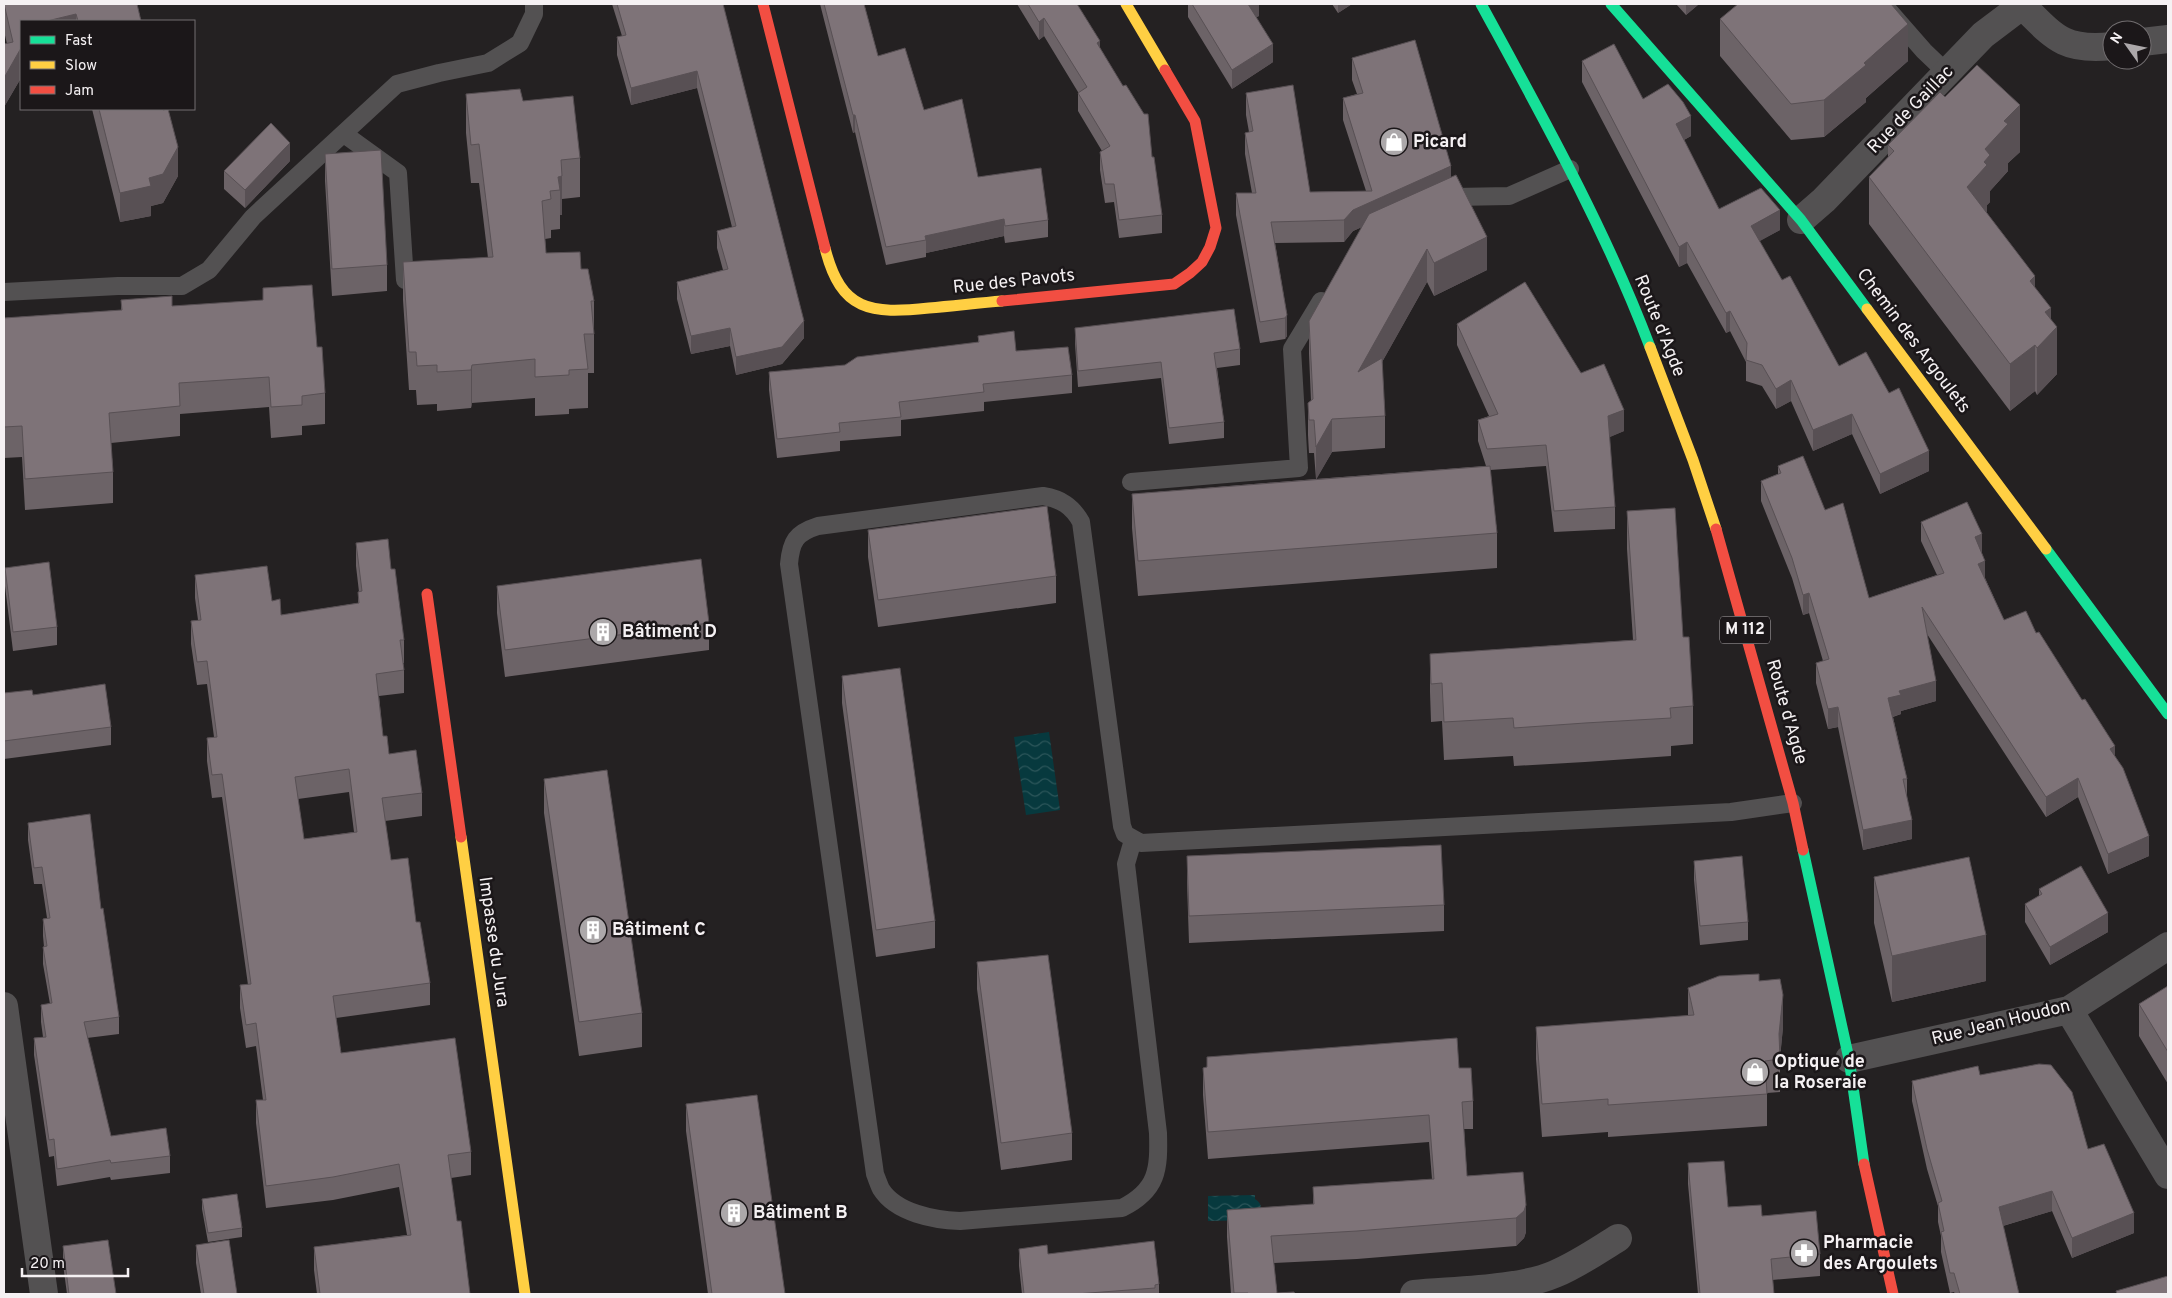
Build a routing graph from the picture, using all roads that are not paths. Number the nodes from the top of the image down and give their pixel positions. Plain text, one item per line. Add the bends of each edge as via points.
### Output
1 (534, 4) edge
2 (763, 4) edge
3 (1126, 4) edge
4 (1481, 4) edge
5 (1611, 4) edge
6 (1883, 4) edge
7 (2023, 5) edge
8 (2168, 39) edge
9 (2152, 41) edge
10 (2102, 46) edge
11 (1947, 73) junction
12 (344, 134) junction
13 (1570, 169) junction
14 (1428, 209) edge
15 (1801, 220) junction
16 (405, 280) edge
17 (1332, 283) edge
18 (4, 292) edge
19 (1131, 482) dead end
20 (427, 594) dead end
21 (2168, 714) edge
22 (1793, 803) junction
23 (1133, 840) junction
24 (2168, 946) edge
25 (4, 1006) edge
26 (2069, 1010) junction
27 (1848, 1059) junction
28 (2168, 1175) edge
29 (1618, 1238) dead end
30 (44, 1294) edge
31 (525, 1294) edge
32 (1414, 1294) edge
33 (1893, 1294) edge

1 - 12 lane via 534,14 520,43 488,63 397,84
2 - 3 street, Rue des Pavots via 831,272 838,286 859,304 892,312 1174,284 1191,274 1204,260 1216,228 1195,121
4 - 13 street, Route d'Agde / M 112
5 - 15 street, Chemin des Argoulets
6 - 11 lane via 1924,52
7 - 10 street via 2063,42 2078,47
7 - 11 street, Rue de Gaillac via 1983,35
8 - 9 street
11 - 15 street, Rue de Gaillac
12 - 16 lane via 398,173
12 - 18 lane via 253,217 209,270 182,286
13 - 14 lane via 1508,196 1455,197
13 - 22 street, Route d'Agde / M 112 via 1630,294 1693,460 1718,536
15 - 21 street, Chemin des Argoulets
17 - 19 lane via 1292,349 1299,468
20 - 31 street, Impasse du Jura
22 - 23 lane via 1704,814 1141,843
22 - 27 street, Route d'Agde / M 112
23 - 23 lane via 1125,834 1122,826 1081,522 1071,508 1057,498 1043,496 818,526 804,531 795,540 789,564 875,1174 892,1200 924,1217 960,1221 1122,1208 1135,1201 1154,1181 1159,1164 1158,1133 1126,864
24 - 26 street, Rue Jean Houdon
25 - 30 street
26 - 27 street, Rue Jean Houdon
26 - 28 street
27 - 33 street, Route d'Agde / M 112 via 1866,1178
29 - 32 street via 1554,1275 1520,1284

